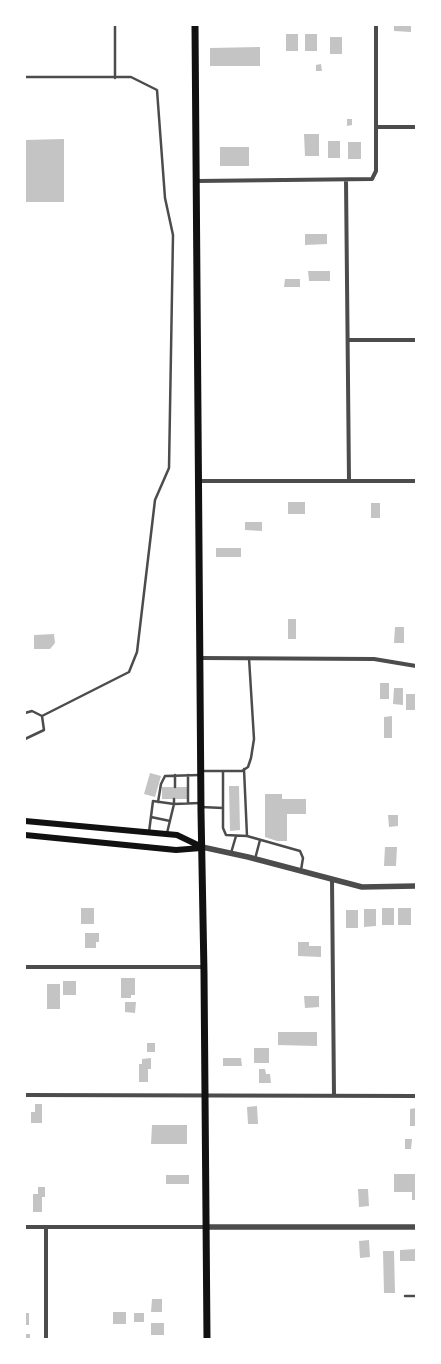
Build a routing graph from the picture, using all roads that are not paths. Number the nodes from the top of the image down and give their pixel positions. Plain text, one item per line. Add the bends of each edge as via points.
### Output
1 (115, 25) edge
2 (195, 25) edge
3 (376, 25) edge
4 (25, 77) edge
5 (115, 78) junction
6 (376, 127) junction
7 (416, 127) edge
8 (346, 180) junction
9 (197, 181) junction
10 (348, 340) junction
11 (416, 340) edge
12 (200, 481) junction
13 (349, 481) junction
14 (416, 481) edge
15 (201, 658) junction
16 (249, 658) junction
17 (416, 666) edge
18 (25, 713) edge
19 (42, 716) junction
20 (25, 739) edge
21 (244, 770) junction
22 (222, 771) junction
23 (201, 773) junction
24 (175, 775) junction
25 (188, 775) junction
26 (175, 787) dead end
27 (174, 799) dead end
28 (158, 802) junction
29 (188, 803) junction
30 (174, 804) junction
31 (201, 805) junction
32 (223, 808) junction
33 (150, 818) junction
34 (25, 821) edge
35 (170, 821) junction
36 (149, 833) junction
37 (167, 834) junction
38 (25, 836) edge
39 (236, 836) junction
40 (246, 836) junction
41 (260, 840) junction
42 (202, 847) junction
43 (230, 853) junction
44 (255, 859) junction
45 (301, 871) junction
46 (332, 880) junction
47 (416, 886) edge
48 (25, 967) edge
49 (204, 967) junction
50 (25, 1095) edge
51 (206, 1096) junction
52 (334, 1096) junction
53 (416, 1096) edge
54 (25, 1227) edge
55 (46, 1227) junction
56 (206, 1227) junction
57 (416, 1227) edge
58 (405, 1296) dead end
59 (416, 1296) edge
60 (46, 1339) edge
61 (207, 1339) edge

1 - 5 lane
2 - 9 main road
3 - 6 street
4 - 5 lane
5 - 19 lane via 131,77 157,90 165,198 173,235 169,468 155,500 138,652 129,672
6 - 7 street
6 - 8 street via 375,174 368,180
8 - 9 street
8 - 10 street
9 - 12 main road
10 - 11 street
10 - 13 street
12 - 13 street
12 - 15 main road
13 - 14 street
15 - 16 street
15 - 23 main road
16 - 17 street via 374,659
16 - 21 lane via 254,739 252,758 248,768
18 - 19 lane via 32,711
19 - 20 lane via 44,730
21 - 22 lane
21 - 40 lane
22 - 23 lane
22 - 32 lane
23 - 25 lane
23 - 31 main road
24 - 25 lane
24 - 26 lane
24 - 28 lane via 165,776
25 - 29 lane
27 - 30 lane
28 - 30 lane
28 - 33 lane via 153,801
29 - 30 lane
29 - 31 lane
30 - 35 lane
31 - 32 lane
31 - 42 main road
32 - 39 lane via 223,828 226,835
33 - 35 lane
33 - 36 lane
34 - 36 main road
35 - 37 lane
36 - 37 main road
37 - 42 main road via 177,835
38 - 42 main road via 176,850
39 - 40 lane
39 - 43 lane
40 - 41 lane
41 - 44 lane
41 - 45 lane via 300,851 303,858
42 - 43 street
42 - 49 main road
43 - 44 street
44 - 45 street
45 - 46 street
46 - 47 street via 362,888
46 - 52 street
48 - 49 street
49 - 51 main road
50 - 51 street
51 - 52 street
51 - 56 main road
52 - 53 street
54 - 55 street
55 - 56 street
55 - 60 street
56 - 57 street
56 - 61 main road
58 - 59 lane

